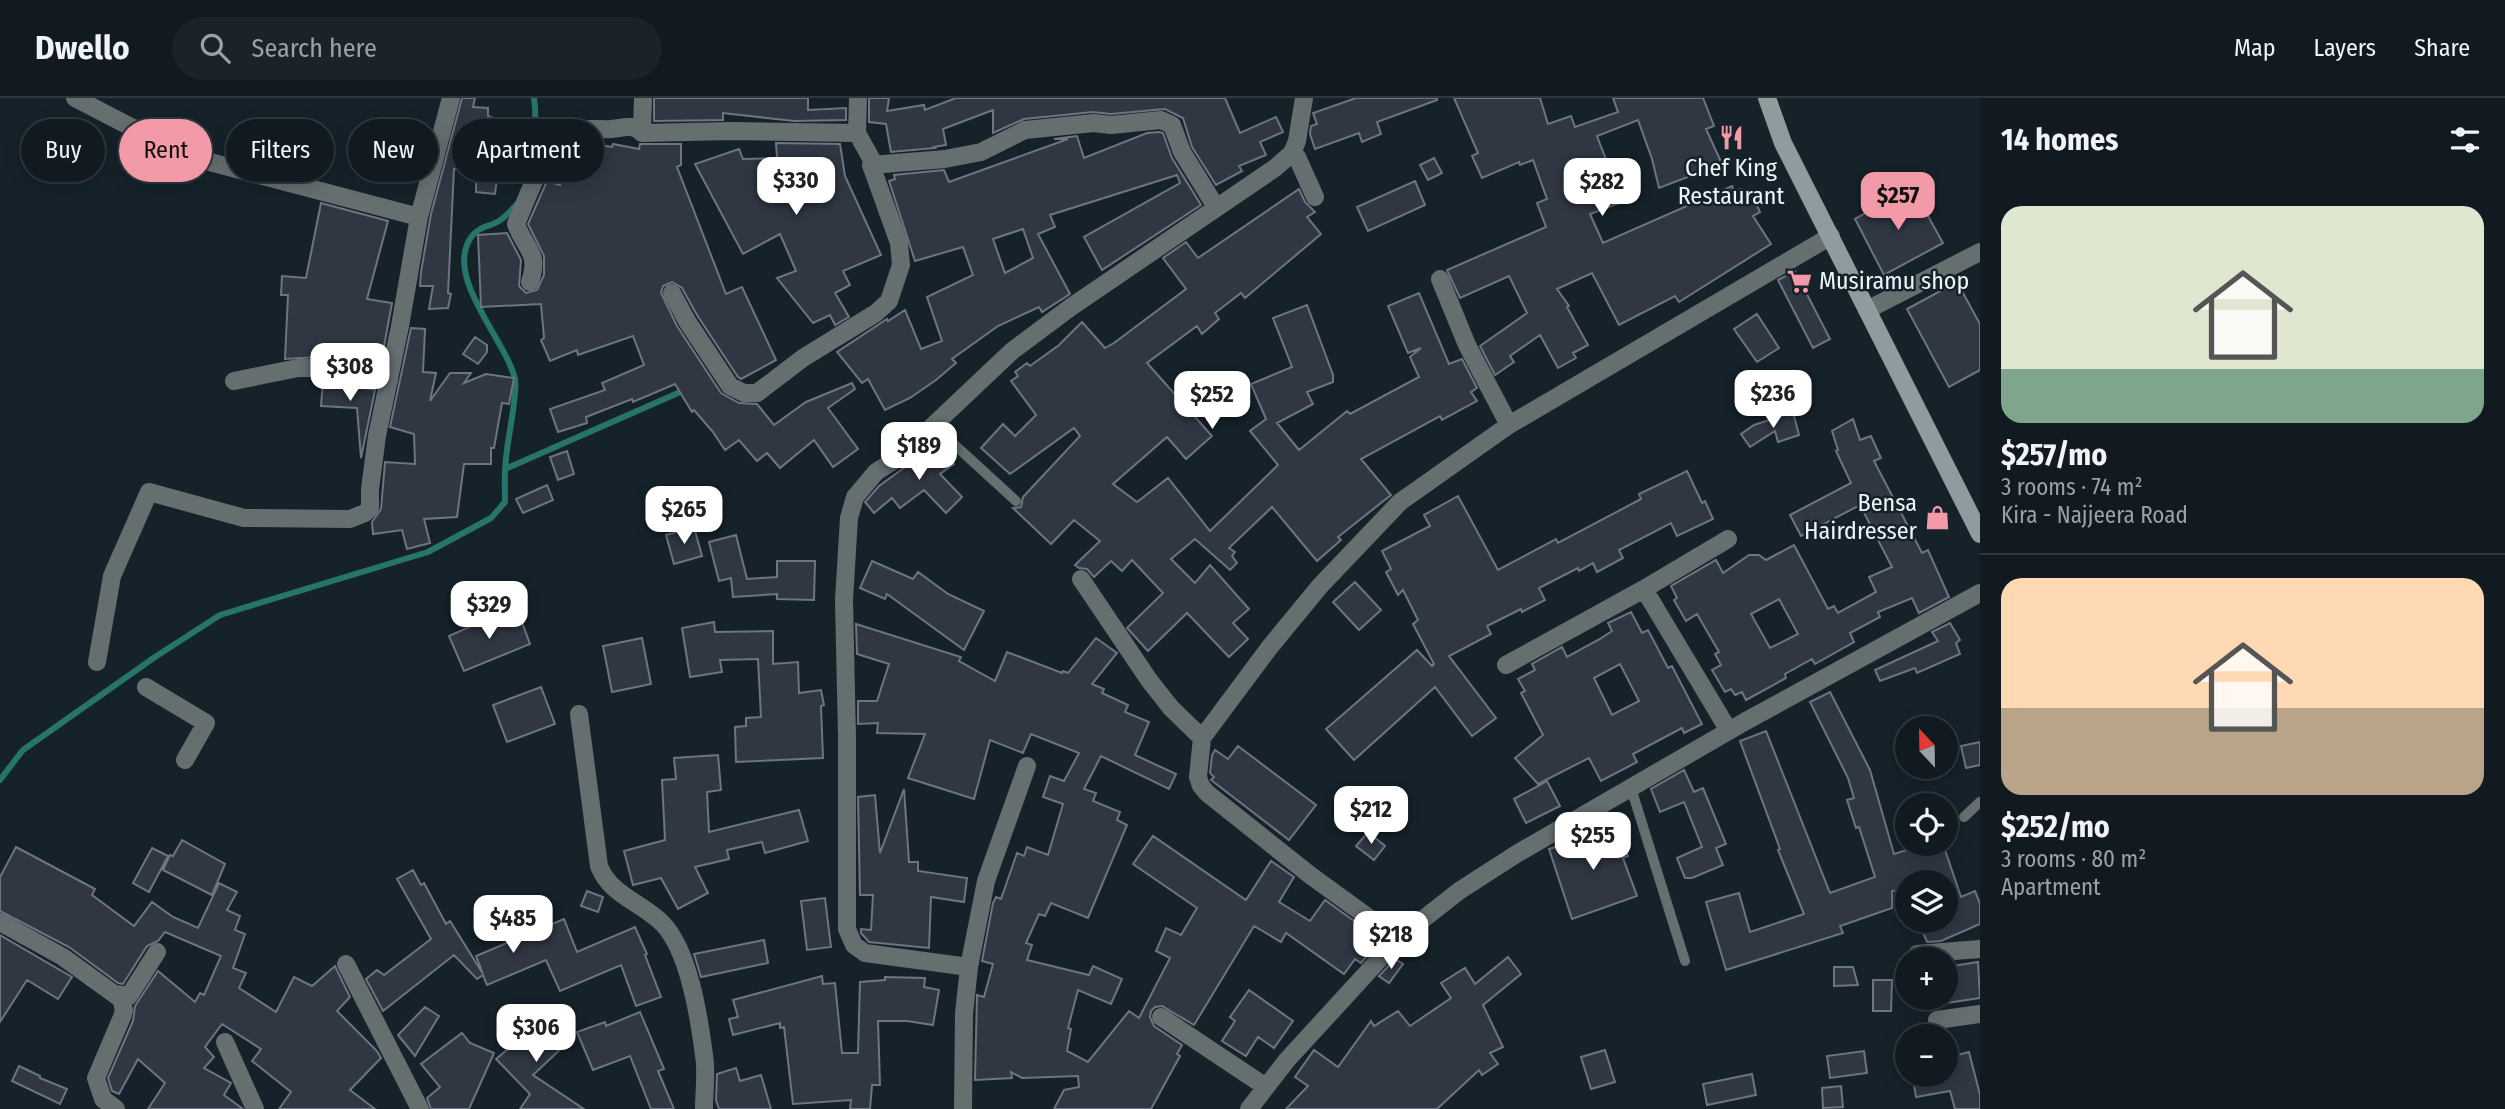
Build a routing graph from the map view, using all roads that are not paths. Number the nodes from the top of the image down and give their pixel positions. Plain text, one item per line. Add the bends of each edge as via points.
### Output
1 (75, 98) edge
2 (451, 98) edge
3 (643, 98) edge
4 (858, 98) edge
5 (1304, 98) edge
6 (1766, 98) edge
7 (642, 133) junction
8 (857, 133) junction
9 (1292, 153) junction
10 (871, 165) junction
11 (1315, 197) dead end
12 (1216, 207) junction
13 (419, 218) junction
14 (1831, 236) junction
15 (1980, 252) edge
16 (1440, 279) dead end
17 (530, 282) dead end
18 (672, 293) dead end
19 (1867, 310) junction
20 (234, 381) dead end
21 (389, 381) junction
22 (933, 425) junction
23 (1509, 425) junction
24 (1016, 501) dead end
25 (1980, 534) edge
26 (1728, 539) dead end
27 (1081, 579) dead end
28 (1644, 589) junction
29 (1980, 593) edge
30 (97, 662) dead end
31 (1506, 665) dead end
32 (146, 687) dead end
33 (579, 714) dead end
34 (1729, 731) junction
35 (1202, 738) junction
36 (186, 760) dead end
37 (1027, 766) dead end
38 (1631, 788) junction
39 (1980, 802) edge
40 (1964, 817) dead end
41 (0, 922) edge
42 (1398, 939) junction
43 (1980, 949) edge
44 (1958, 951) edge
45 (157, 952) dead end
46 (1685, 961) dead end
47 (346, 964) dead end
48 (970, 967) junction
49 (115, 994) junction
50 (1980, 1014) edge
51 (1161, 1017) dead end
52 (1937, 1020) dead end
53 (225, 1042) dead end
54 (1266, 1087) junction
55 (415, 1107) edge
56 (116, 1109) edge
57 (255, 1109) edge
58 (704, 1109) edge
59 (963, 1109) edge
60 (1249, 1109) edge

1 - 13 street via 187,156
2 - 13 street
3 - 7 street
4 - 8 street
5 - 9 street
6 - 14 main road via 1783,143
7 - 8 street
7 - 17 street via 629,126 581,130 556,143 516,224 535,262
8 - 10 street
9 - 11 street
9 - 12 street
10 - 12 street via 981,152 1025,130 1161,120 1171,125
10 - 18 street via 899,243 901,265 889,301 757,393 730,386
12 - 22 street via 1012,351
13 - 21 street
14 - 19 main road
14 - 23 street
15 - 19 street
16 - 23 street via 1467,345
19 - 25 main road
20 - 21 street via 308,368
21 - 30 street via 370,508 359,516 244,519 149,492 112,576
22 - 24 lane
22 - 48 street via 901,456 876,472 855,497 849,518 844,600 847,929 865,953
23 - 35 street via 1400,502 1320,586
26 - 28 street
27 - 35 street via 1149,680
28 - 31 street
28 - 34 street
29 - 34 street
32 - 36 street via 206,723
33 - 58 street via 599,866 607,883 653,915 677,944 705,1057
34 - 38 street
35 - 42 street via 1199,777 1207,793
37 - 48 street via 986,881
38 - 42 street via 1485,873
38 - 46 lane
39 - 40 lane
41 - 49 street
42 - 54 street
43 - 44 street
45 - 49 street via 129,996
47 - 55 street
48 - 59 street via 964,1014
49 - 56 street via 124,1010 96,1078 103,1100
50 - 52 street
51 - 54 street
53 - 57 street
54 - 60 street

